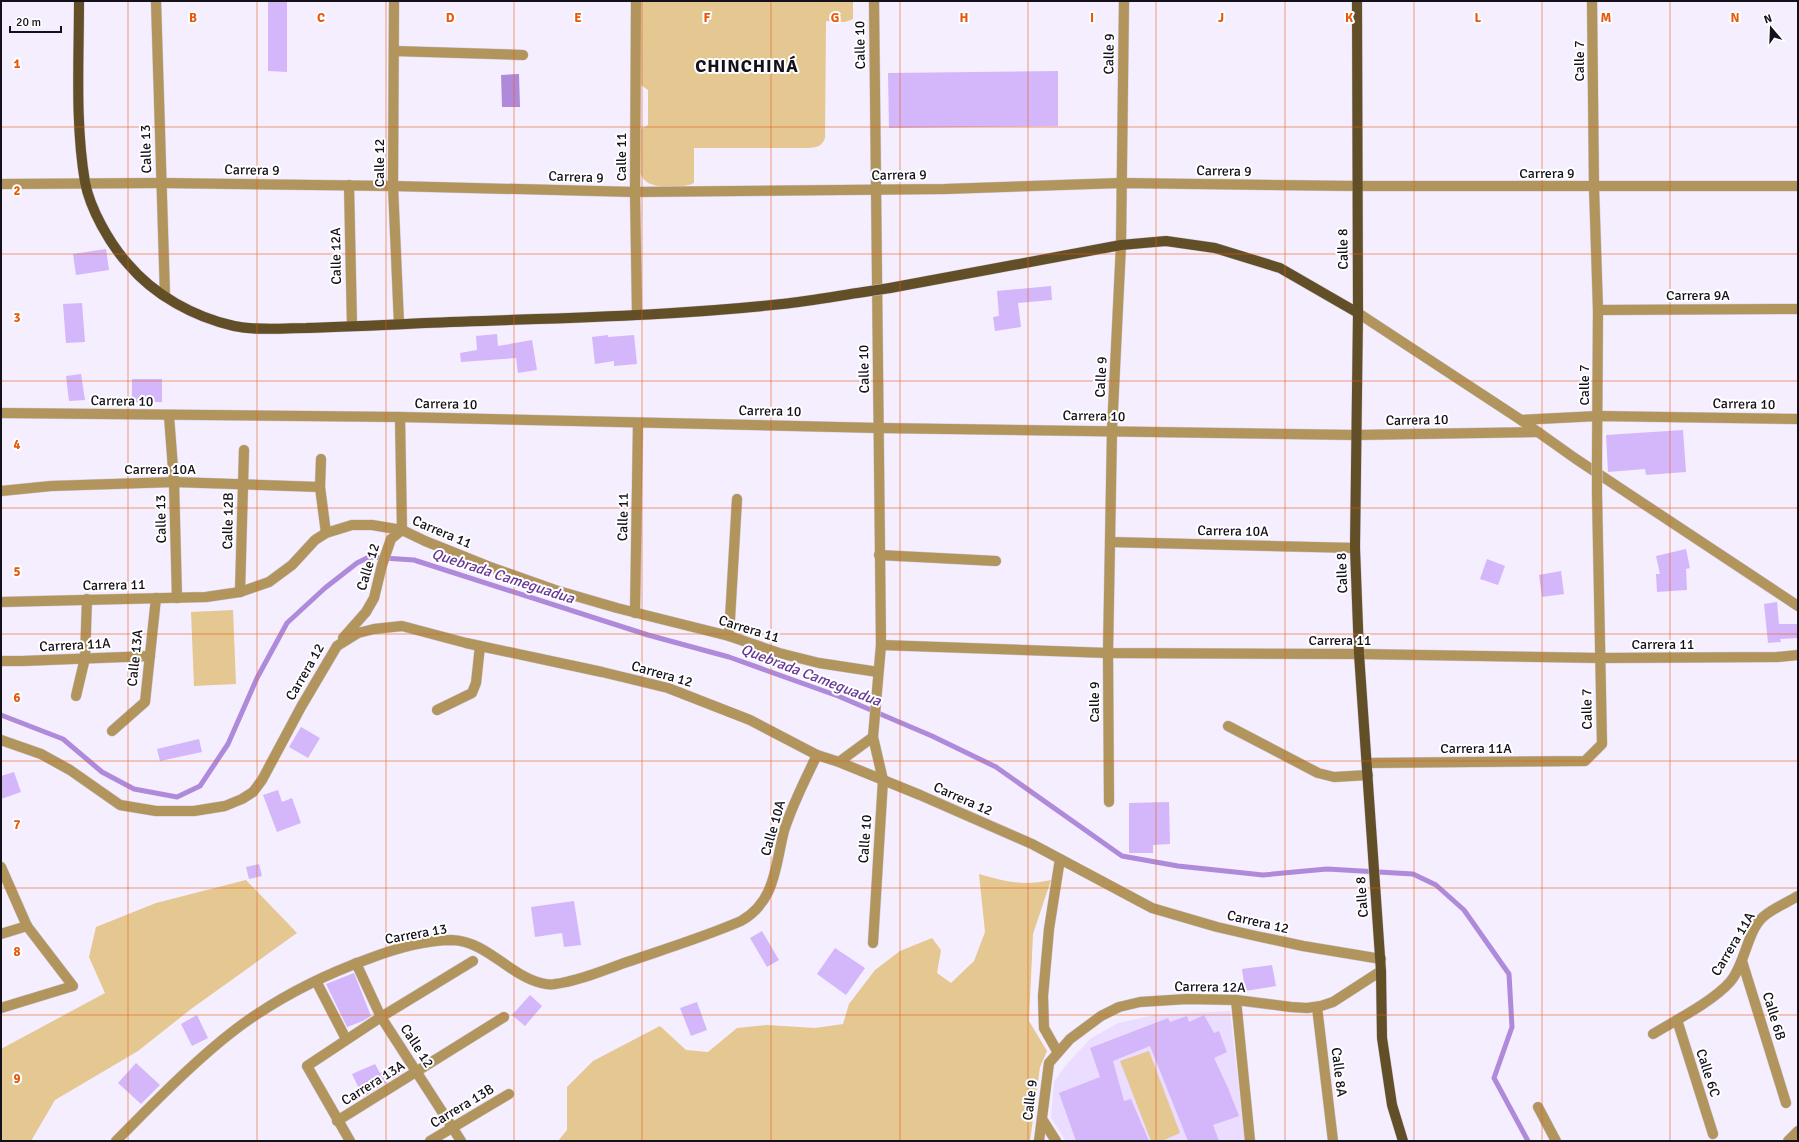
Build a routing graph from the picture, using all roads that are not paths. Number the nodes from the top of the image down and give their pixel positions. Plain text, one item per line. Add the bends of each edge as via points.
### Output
1 (79, 1) edge
2 (156, 1) edge
3 (394, 1) edge
4 (636, 1) edge
5 (874, 1) edge
6 (1124, 1) edge
7 (1357, 1) edge
8 (1592, 1) edge
9 (394, 51) junction
10 (524, 55) dead end
11 (161, 183) junction
12 (1121, 183) junction
13 (1, 184) edge
14 (86, 184) junction
15 (348, 185) junction
16 (393, 186) junction
17 (1357, 186) junction
18 (1798, 186) edge
19 (1594, 187) junction
20 (877, 190) junction
21 (635, 192) junction
22 (1121, 245) junction
23 (165, 296) junction
24 (1798, 309) edge
25 (1598, 310) junction
26 (1358, 313) junction
27 (637, 314) junction
28 (399, 324) junction
29 (352, 326) junction
30 (1, 413) edge
31 (169, 416) junction
32 (1598, 416) junction
33 (400, 417) junction
34 (1798, 419) edge
35 (1521, 420) junction
36 (638, 423) junction
37 (879, 428) junction
38 (1112, 430) junction
39 (1538, 432) junction
40 (1355, 435) junction
41 (244, 450) dead end
42 (321, 459) dead end
43 (174, 482) junction
44 (243, 484) junction
45 (320, 487) junction
46 (1, 490) edge
47 (737, 499) dead end
48 (402, 530) junction
49 (326, 533) junction
50 (1110, 542) junction
51 (1355, 548) junction
52 (879, 555) junction
53 (996, 562) dead end
54 (240, 592) junction
55 (156, 598) junction
56 (177, 598) junction
57 (87, 599) junction
58 (1, 602) edge
59 (1798, 606) edge
60 (635, 613) junction
61 (729, 636) junction
62 (881, 644) junction
63 (337, 646) junction
64 (480, 646) junction
65 (1108, 653) junction
66 (1359, 654) junction
67 (1798, 655) edge
68 (150, 656) junction
69 (85, 658) junction
70 (1601, 658) junction
71 (1, 661) edge
72 (878, 672) junction
73 (76, 696) dead end
74 (436, 710) dead end
75 (1228, 726) dead end
76 (112, 731) dead end
77 (873, 737) junction
78 (1, 740) edge
79 (817, 756) junction
80 (1585, 761) joint
81 (839, 762) junction
82 (1367, 763) junction
83 (1368, 775) junction
84 (883, 780) junction
85 (1109, 802) dead end
86 (1060, 859) junction
87 (1, 868) edge
88 (1798, 896) edge
89 (758, 909) joint
90 (27, 926) junction
91 (1, 934) edge
92 (872, 943) dead end
93 (1381, 959) junction
94 (1742, 961) junction
95 (473, 962) dead end
96 (356, 963) junction
97 (1382, 971) junction
98 (316, 981) junction
99 (1236, 1000) junction
100 (1317, 1007) junction
101 (1, 1008) edge
102 (381, 1017) junction
103 (504, 1017) dead end
104 (1677, 1020) junction
105 (1653, 1034) dead end
106 (346, 1039) junction
107 (1058, 1051) junction
108 (1049, 1063) joint
109 (417, 1072) junction
110 (509, 1094) dead end
111 (1786, 1103) dead end
112 (1538, 1107) dead end
113 (1042, 1118) junction
114 (338, 1121) junction
115 (452, 1128) junction
116 (1798, 1131) edge
117 (1713, 1134) dead end
118 (116, 1141) edge
119 (350, 1141) edge
120 (430, 1141) edge
121 (461, 1141) edge
122 (1039, 1141) edge
123 (1056, 1141) edge
124 (1250, 1141) edge
125 (1333, 1141) edge
126 (1403, 1141) edge
127 (1556, 1141) edge
128 (1788, 1141) edge

1 - 14 main road via 80,117
2 - 11 street, Calle 13
3 - 9 street, Calle 12
4 - 21 street, Calle 11
5 - 20 street, Calle 10
6 - 12 street, Calle 9
7 - 17 main road, Calle 8
8 - 19 street, Calle 7
9 - 10 street
9 - 16 street, Calle 12
11 - 14 street, Carrera 9
11 - 15 street, Carrera 9
11 - 23 street, Calle 13
12 - 17 street, Carrera 9
12 - 20 street, Carrera 9
12 - 22 street, Calle 9
13 - 14 street, Carrera 9
14 - 23 main road via 99,219 115,248 142,280
15 - 16 street, Carrera 9
15 - 29 street, Calle 12A
16 - 21 street, Carrera 9
16 - 28 street, Calle 12
17 - 19 street, Carrera 9
17 - 26 main road, Calle 8
18 - 19 street, Carrera 9
19 - 25 street, Calle 7
20 - 21 street, Carrera 9
20 - 37 street, Calle 10
21 - 27 street, Calle 11
22 - 26 main road via 1166,241 1242,255 1280,268
22 - 27 main road, bridge via 890,288 777,305
22 - 38 street, Calle 9
23 - 29 main road via 186,309 235,326
24 - 25 street, Carrera 9A
25 - 32 street, Calle 7
26 - 35 street
26 - 40 main road, Calle 8
27 - 28 main road
28 - 29 main road
30 - 31 street, Carrera 10
31 - 33 street, Carrera 10
31 - 43 street, Calle 13
32 - 34 street, Carrera 10
32 - 35 street, Carrera 10
32 - 70 street, Calle 7, bridge
33 - 36 street, Carrera 10
33 - 48 street
35 - 39 street
36 - 37 street, Carrera 10
36 - 60 street, Calle 11
37 - 38 street, Carrera 10
37 - 52 street, Calle 10
38 - 40 street, Carrera 10
38 - 50 street, Calle 9
39 - 40 street, Carrera 10
39 - 59 street
40 - 51 main road, Calle 8
41 - 44 street, Calle 12B
42 - 45 street
43 - 44 street, Carrera 10A
43 - 46 street, Carrera 10A
43 - 56 street, Calle 13
44 - 45 street, Carrera 10A
44 - 54 street, Calle 12B
45 - 49 street
47 - 61 street
48 - 49 street, Carrera 11 via 352,525
48 - 60 street, Carrera 11 via 425,542 490,567 555,590
48 - 63 street, Calle 12 via 391,539 374,598 366,612
49 - 54 street, Carrera 11 via 315,540 292,565 268,582
50 - 51 street, Carrera 10A
50 - 65 street, Calle 9
51 - 66 main road, Calle 8
52 - 53 street
52 - 62 street, Calle 10
54 - 56 street, Carrera 11
55 - 56 street, Carrera 11
55 - 57 street, Carrera 11
55 - 68 street, Calle 13A
57 - 58 street, Carrera 11
57 - 69 street
60 - 61 street, Carrera 11
61 - 72 street, Carrera 11 via 819,663
62 - 65 street, Carrera 11
62 - 72 street, Calle 10
63 - 64 street, Carrera 12 via 358,634 374,629 402,626
63 - 78 street, Carrera 12 via 262,780 253,792 225,806 194,811 156,811 120,805 70,770 41,754
64 - 74 street via 476,683 472,693
64 - 79 street, Carrera 12 via 668,688 750,720
65 - 66 street, Carrera 11
65 - 85 street, Calle 9
66 - 70 street, Carrera 11
66 - 82 main road, Calle 8
67 - 70 street, Carrera 11
68 - 69 street, Carrera 11A
68 - 76 street, Calle 13A via 145,702
69 - 71 street, Carrera 11A
69 - 73 street
70 - 80 street, Calle 7 via 1602,744
72 - 77 street, Calle 10
75 - 83 street via 1318,773 1334,777
77 - 81 street
77 - 84 street, Calle 10
79 - 81 street, Carrera 12
79 - 89 street, Calle 10A via 796,798 784,831 775,874
80 - 82 street, Carrera 11A
81 - 84 street, Carrera 12
82 - 83 main road, Calle 8
83 - 93 main road, Calle 8
84 - 86 street, Carrera 12 via 1032,844
84 - 92 street, Calle 10
86 - 93 street, Carrera 12 via 1152,908 1256,936
86 - 107 street via 1049,928 1043,996 1044,1028
87 - 90 street
88 - 94 street, Carrera 11A via 1763,917 1752,935
89 - 96 street, Carrera 13 via 741,921 718,931 575,980 553,985 524,976 473,945 454,940 386,952
90 - 91 street
90 - 101 street via 73,986
93 - 97 main road, Calle 8
94 - 104 street, Carrera 11A via 1730,982
94 - 111 street, Calle 6B
95 - 102 street
96 - 98 street, Carrera 13
96 - 102 street, Calle 12
97 - 100 street, Carrera 12A via 1333,1002
97 - 126 main road, Calle 8 via 1382,1038 1387,1081
98 - 106 street
98 - 118 street, Carrera 13 via 264,1010 235,1030 156,1100
99 - 100 street, Carrera 12A via 1291,1007
99 - 107 street, Carrera 12A via 1140,1002 1119,1007 1086,1026
99 - 124 street
100 - 125 street, Calle 8A
102 - 106 street
102 - 109 street, Calle 12
103 - 109 street, Carrera 13A
104 - 105 street, Carrera 11A
104 - 117 street, Calle 6C
106 - 114 street via 308,1066
107 - 108 street, Carrera 12A
108 - 113 street, Calle 9
109 - 114 street, Carrera 13A
109 - 115 street, Calle 12
110 - 115 street, Carrera 13B
112 - 127 street
113 - 122 street, Calle 9
113 - 123 street
114 - 119 street
115 - 120 street, Carrera 13B
115 - 121 street, Calle 12
116 - 128 street

